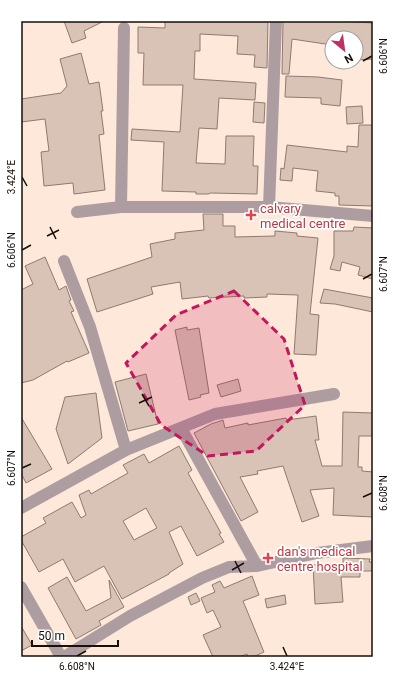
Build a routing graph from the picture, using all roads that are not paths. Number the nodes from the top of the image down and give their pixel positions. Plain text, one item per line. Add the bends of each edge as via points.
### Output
1 (276, 21) edge
2 (124, 28) dead end
3 (121, 207) junction
4 (269, 207) junction
5 (77, 212) dead end
6 (373, 216) edge
7 (64, 261) dead end
8 (334, 394) dead end
9 (182, 428) junction
10 (126, 450) junction
11 (21, 508) edge
12 (373, 546) edge
13 (257, 566) junction
14 (21, 587) edge
15 (63, 657) edge

1 - 4 street
2 - 3 street
3 - 4 street
3 - 5 street
4 - 6 street
7 - 10 street via 90,327
8 - 9 street via 215,414
9 - 10 street
9 - 13 street
10 - 11 street
12 - 13 street via 317,553
13 - 15 street via 229,567 202,578 130,616
14 - 15 street

